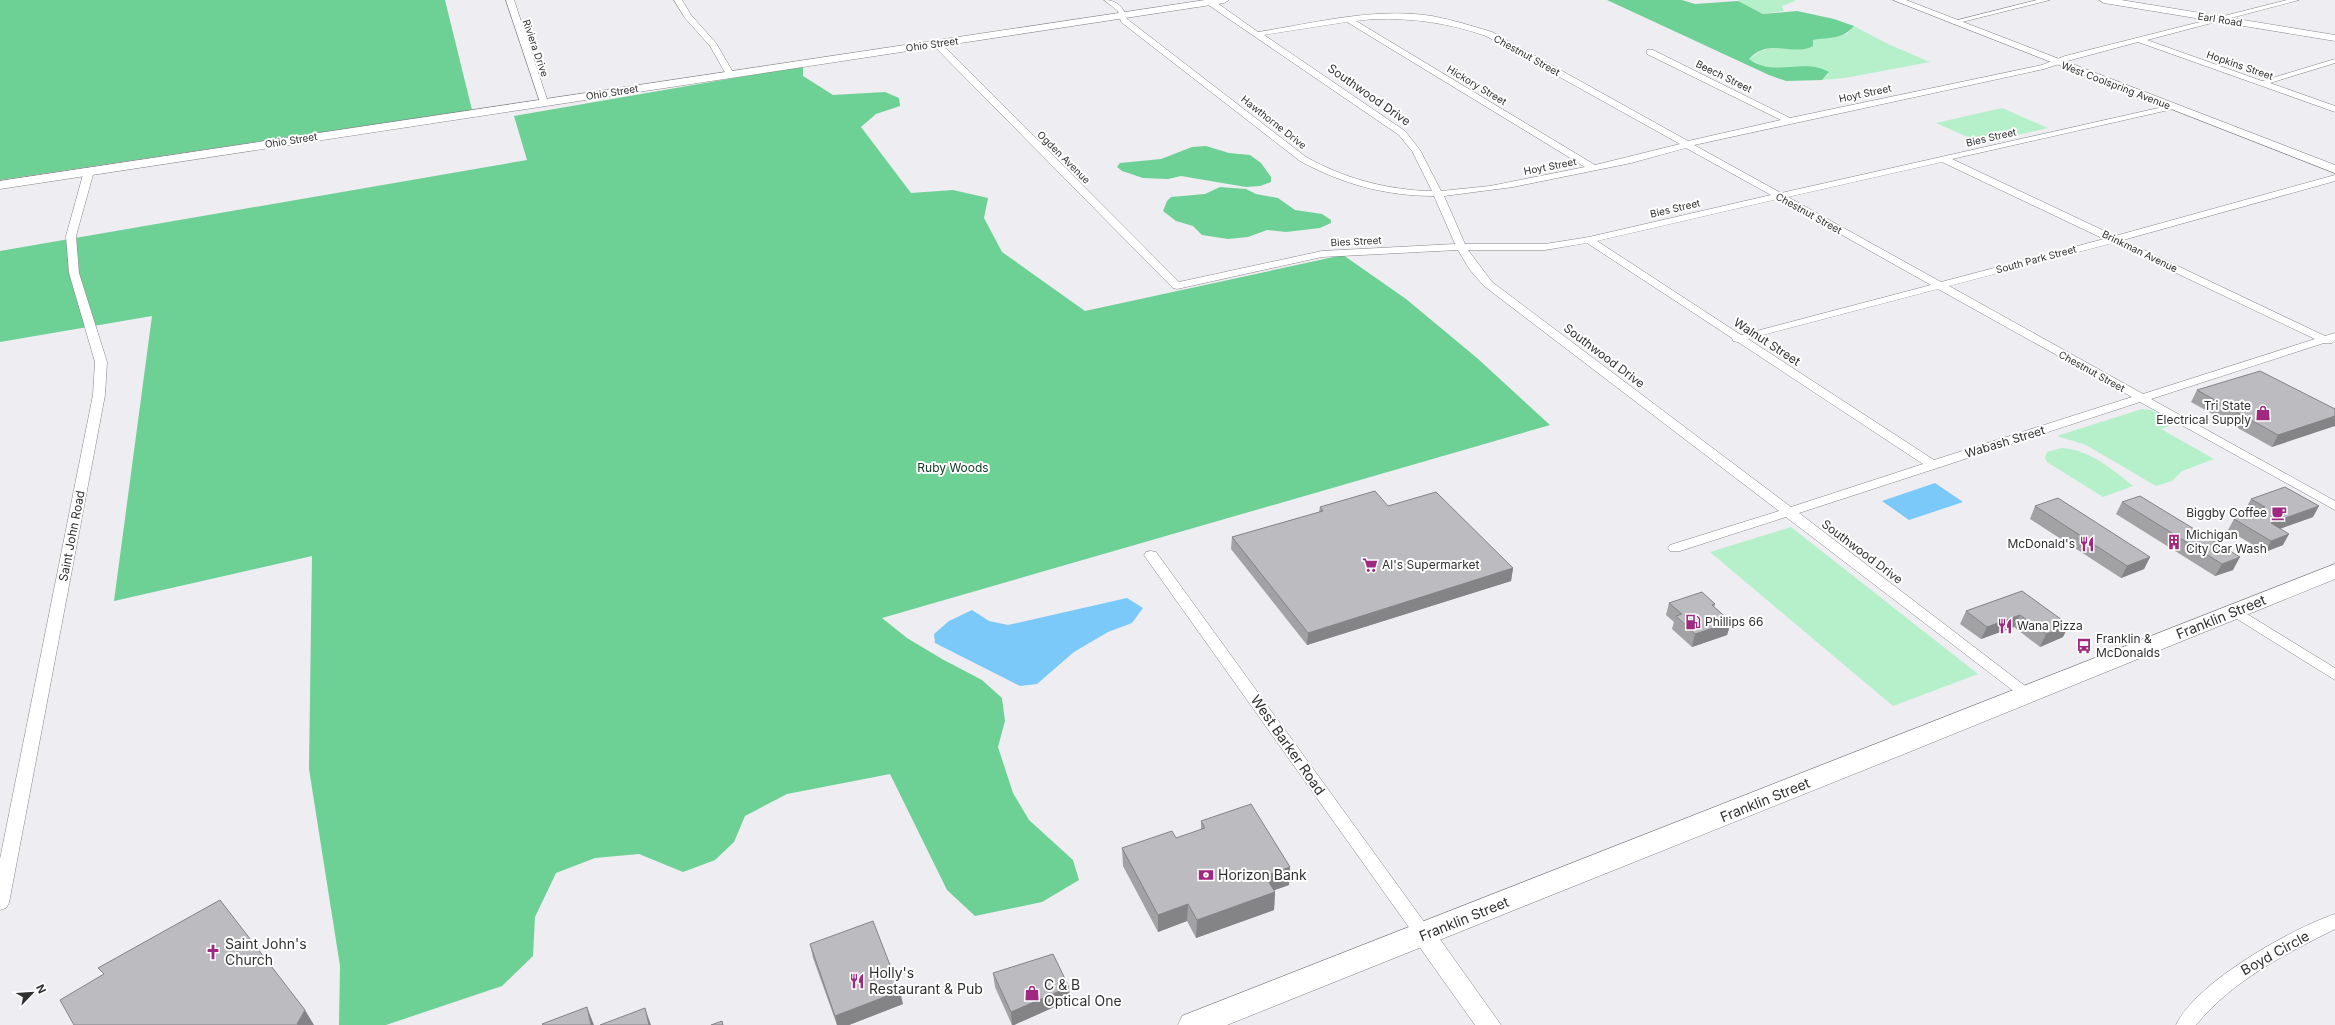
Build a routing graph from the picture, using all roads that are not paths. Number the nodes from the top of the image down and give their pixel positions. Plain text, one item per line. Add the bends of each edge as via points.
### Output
1 (510, 0) edge
2 (678, 0) edge
3 (1108, 0) edge
4 (1224, 0) edge
5 (1898, 0) edge
6 (2046, 0) edge
7 (2104, 0) edge
8 (2295, 0) edge
9 (1210, 2) junction
10 (1122, 16) junction
11 (2219, 19) junction
12 (1349, 20) junction
13 (1954, 22) junction
14 (1258, 34) junction
15 (2335, 38) edge
16 (2139, 40) junction
17 (936, 43) junction
18 (1650, 52) dead end
19 (2057, 62) junction
20 (2333, 63) edge
21 (730, 74) junction
22 (2262, 83) junction
23 (544, 102) junction
24 (2173, 106) junction
25 (2335, 109) edge
26 (1789, 121) junction
27 (1690, 144) junction
28 (1944, 159) junction
29 (1593, 168) junction
30 (2335, 169) edge
31 (89, 171) junction
32 (2335, 178) edge
33 (0, 185) edge
34 (1437, 194) junction
35 (1779, 196) junction
36 (2115, 239) junction
37 (1589, 240) junction
38 (1461, 247) junction
39 (1937, 285) junction
40 (1177, 286) joint
41 (1737, 339) junction
42 (2331, 340) edge
43 (2143, 399) junction
44 (1933, 465) junction
45 (2335, 506) edge
46 (1790, 513) junction
47 (1675, 548) dead end
48 (1152, 555) dead end
49 (2335, 571) edge
50 (2234, 611) junction
51 (2335, 675) edge
52 (2029, 695) junction
53 (0, 903) edge
54 (2335, 921) edge
55 (1424, 935) junction
56 (1193, 1025) edge
57 (1489, 1025) edge
58 (2185, 1025) edge

1 - 23 street, Riviera Drive
2 - 21 street via 713,45
3 - 10 street, Hawthorne Drive via 1121,10
4 - 9 street, Ohio Street
5 - 13 street, West Coolspring Avenue
6 - 13 street
7 - 11 street, Earl Road
8 - 11 street, Hoyt Street
9 - 10 street, Ohio Street
9 - 14 street, Southwood Drive
10 - 17 street, Ohio Street
10 - 34 street, Hawthorne Drive via 1303,159 1321,170 1344,181 1386,190
11 - 15 street, Earl Road
11 - 16 street, Hoyt Street
12 - 14 street, Chestnut Street
12 - 27 street, Chestnut Street via 1418,15 1473,27
12 - 29 street, Hickory Street
13 - 19 street, West Coolspring Avenue
14 - 34 street, Southwood Drive via 1402,133 1416,148
16 - 19 street, Hoyt Street
16 - 22 street, Hopkins Street
17 - 21 street, Ohio Street
17 - 40 street, Ogden Avenue
18 - 26 street, Beech Street
19 - 24 street, West Coolspring Avenue
19 - 26 street, Hoyt Street
20 - 22 street
21 - 23 street, Ohio Street
22 - 25 street, Hopkins Street
23 - 31 street, Ohio Street
24 - 28 street, Bies Street
24 - 30 street, West Coolspring Avenue
26 - 27 street, Hoyt Street
27 - 29 street, Hoyt Street
27 - 35 street, Chestnut Street
28 - 35 street, Bies Street
28 - 36 street, Brinkman Avenue
29 - 34 street, Hoyt Street via 1468,192
31 - 33 street, Ohio Street
31 - 53 street, Saint John Road via 71,236 74,273 100,362 99,395
32 - 36 street, South Park Street
34 - 38 street, Southwood Drive
35 - 37 street, Bies Street
35 - 39 street, Chestnut Street
36 - 39 street, South Park Street
36 - 42 street, Brinkman Avenue
37 - 38 street, Bies Street via 1545,247
37 - 41 street, Walnut Street
38 - 40 street, Bies Street via 1322,254
38 - 46 street, Southwood Drive via 1475,272 1488,284
39 - 41 street, South Park Street
39 - 43 street, Chestnut Street
41 - 44 street, Walnut Street
42 - 43 street, Wabash Street
43 - 44 street, Wabash Street
43 - 45 street, Chestnut Street
44 - 46 street, Wabash Street
46 - 47 street, Wabash Street
46 - 52 street, Southwood Drive
48 - 55 street, West Barker Road
49 - 50 main road, Franklin Street
50 - 51 street
50 - 52 main road, Franklin Street
52 - 55 main road, Franklin Street
54 - 58 street, Boyd Circle via 2248,966 2220,986
55 - 56 main road, Franklin Street
55 - 57 street

